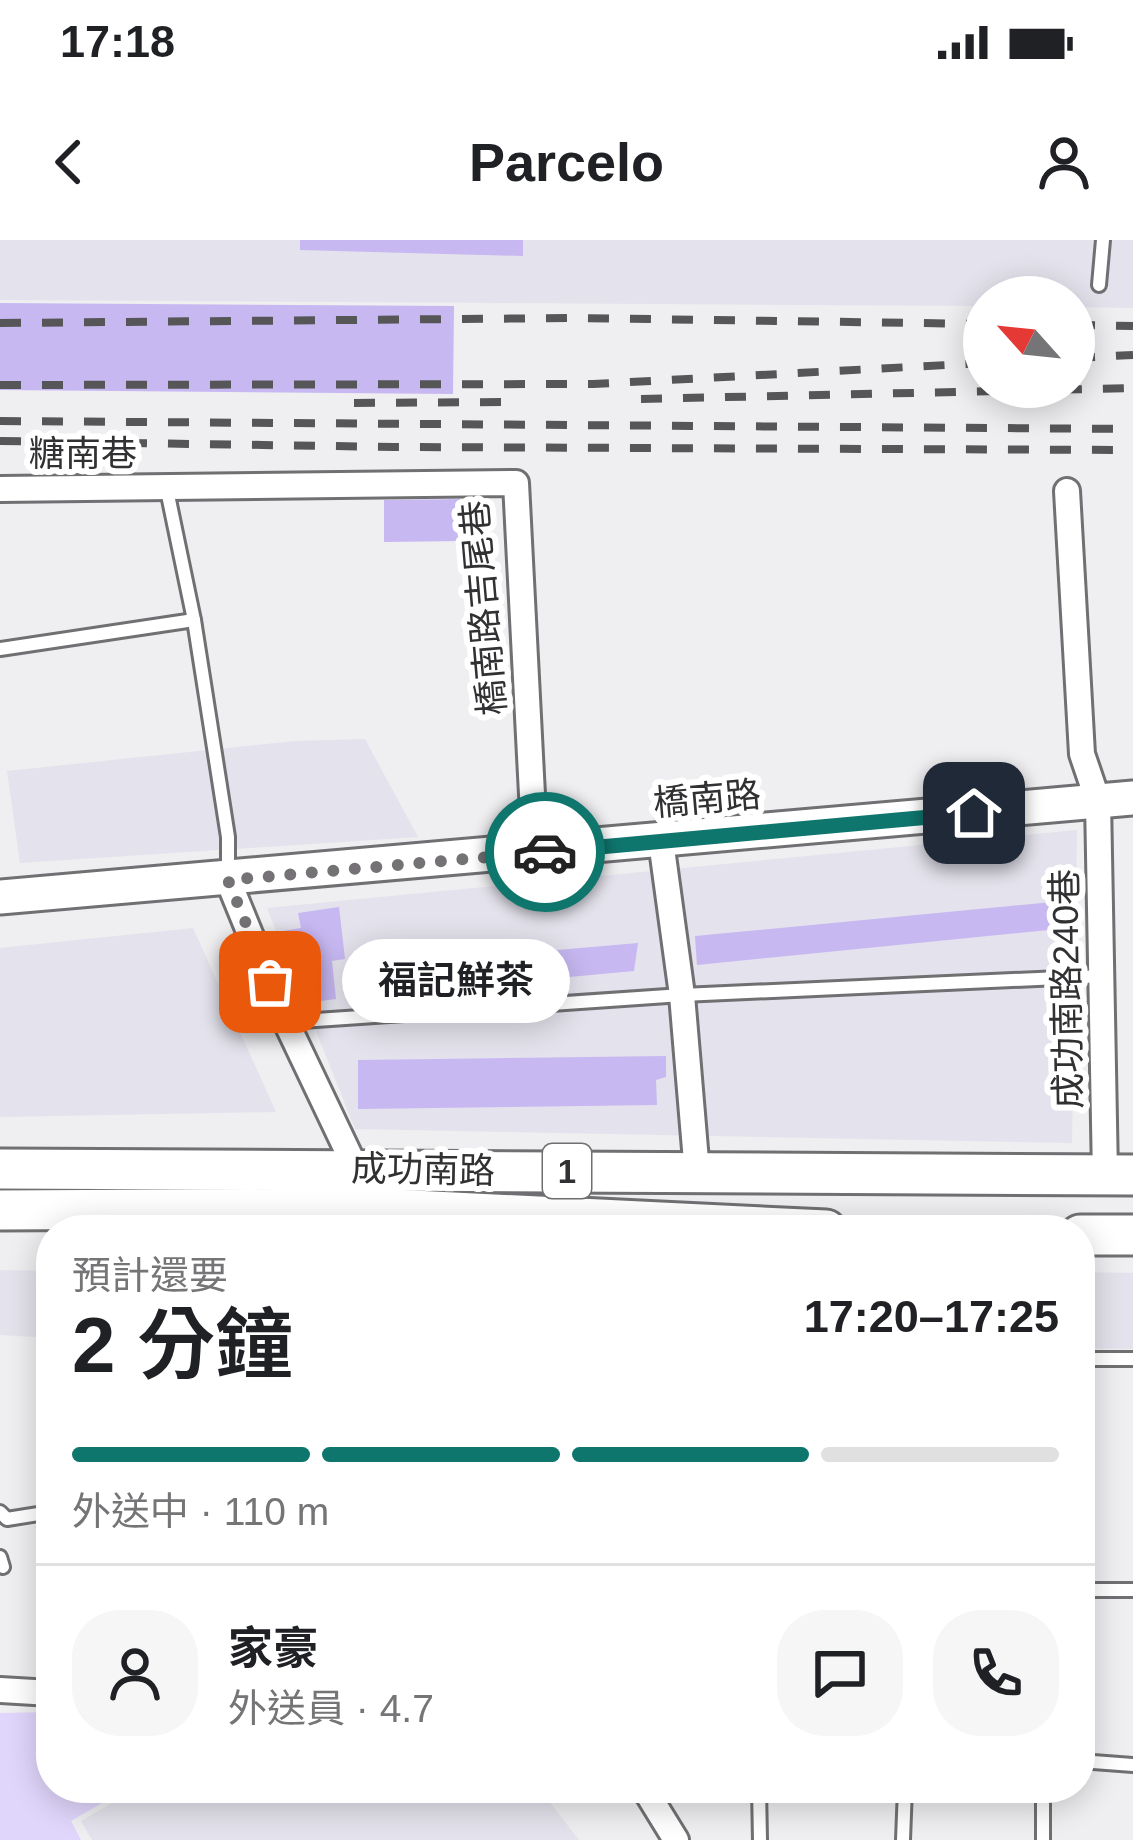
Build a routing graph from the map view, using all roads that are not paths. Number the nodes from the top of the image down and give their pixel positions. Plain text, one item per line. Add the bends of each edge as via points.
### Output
1 (1103, 240) edge
2 (1100, 285) dead end
3 (0, 489) edge
4 (166, 490) junction
5 (1067, 491) dead end
6 (194, 620) junction
7 (0, 649) edge
8 (1133, 798) edge
9 (1098, 801) junction
10 (661, 842) junction
11 (535, 853) junction
12 (228, 880) junction
13 (0, 897) edge
14 (1103, 976) junction
15 (682, 995) junction
16 (286, 1022) junction
17 (356, 1168) junction
18 (0, 1169) edge
19 (697, 1173) junction
20 (1119, 1175) edge
21 (0, 1210) edge
22 (72, 1215) edge
23 (373, 1215) edge
24 (1095, 1234) edge
25 (1133, 1234) edge
26 (1095, 1359) edge
27 (1133, 1359) edge
28 (0, 1512) edge
29 (36, 1514) edge
30 (1095, 1590) edge
31 (1133, 1590) edge
32 (0, 1690) edge
33 (36, 1692) edge
34 (1095, 1762) edge
35 (1133, 1765) edge
36 (653, 1803) edge
37 (759, 1803) edge
38 (904, 1803) edge
39 (1043, 1803) edge
40 (676, 1840) edge
41 (760, 1840) edge
42 (903, 1840) edge
43 (1043, 1840) edge

1 - 2 lane
3 - 4 street, 糖南巷
4 - 6 lane
4 - 11 street, 橋南路吉尾巷 via 516,483
5 - 9 street, 成功南路240巷 via 1082,754
6 - 7 lane
6 - 12 lane
8 - 9 street, 橋南路
9 - 10 street, 橋南路
9 - 14 street, 成功南路240巷
10 - 11 street, 橋南路
10 - 15 street
11 - 12 street, 橋南路
12 - 13 street, 橋南路
12 - 16 street
14 - 15 lane
14 - 20 street, 成功南路240巷
15 - 16 lane
15 - 19 street
16 - 17 street
17 - 18 main road, 成功南路 / 1
17 - 19 main road, 成功南路 / 1
17 - 23 street
19 - 20 main road, 成功南路 / 1
21 - 22 main road, 成功南路 / 1
24 - 25 main road
26 - 27 lane
28 - 29 lane via 7,1519
30 - 31 lane
32 - 33 street
34 - 35 lane
36 - 40 street
37 - 41 lane
38 - 42 lane
39 - 43 lane

